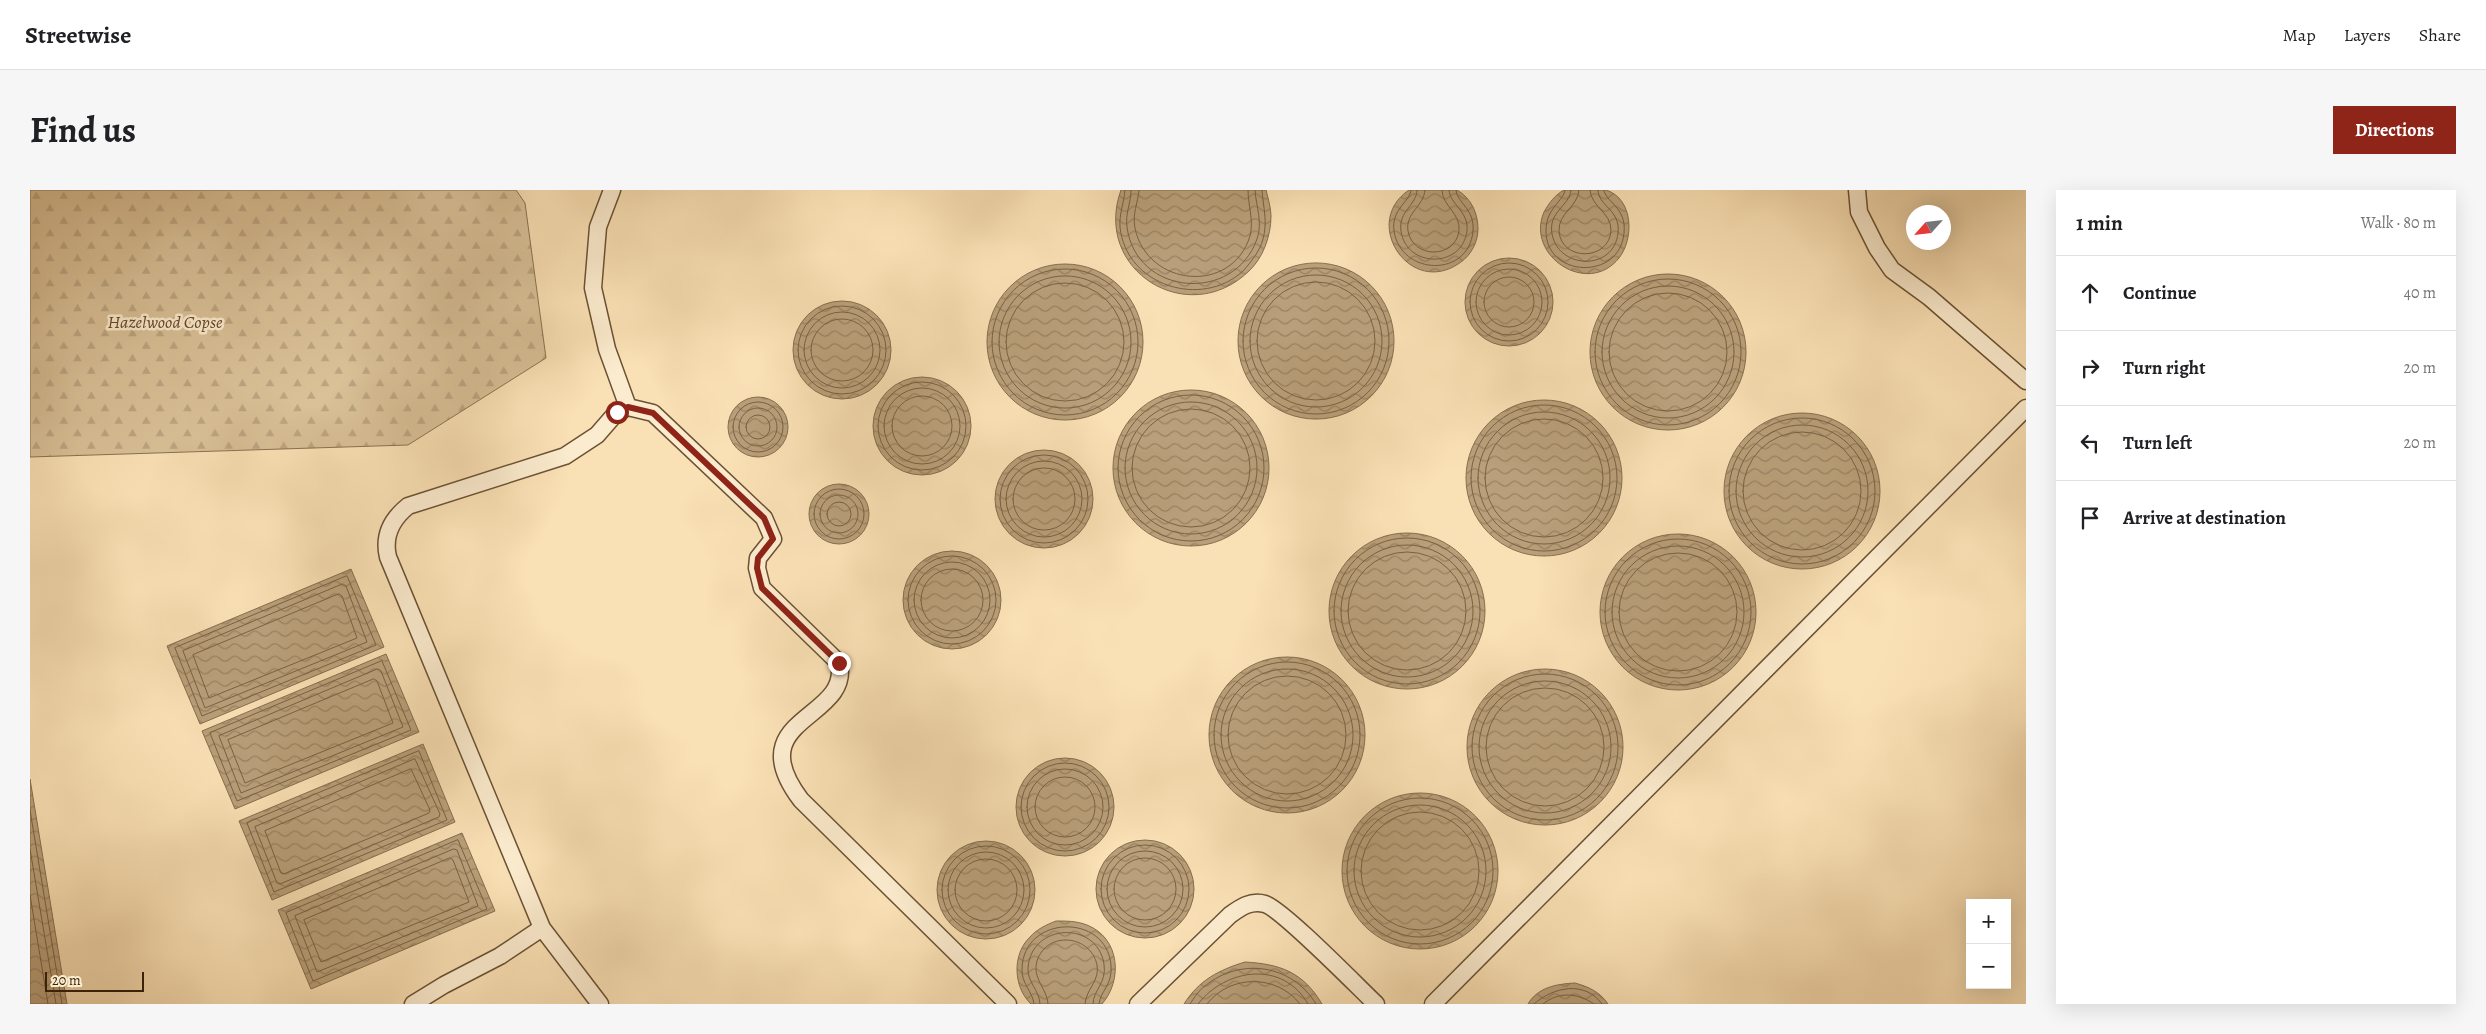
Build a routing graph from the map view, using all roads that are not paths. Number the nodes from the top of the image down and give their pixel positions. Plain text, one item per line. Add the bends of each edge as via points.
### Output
1 (1856, 190) edge
2 (610, 191) edge
3 (2026, 381) edge
4 (628, 407) junction
5 (2026, 408) edge
6 (542, 928) junction
7 (413, 1004) edge
8 (600, 1004) edge
9 (1008, 1004) edge
10 (1138, 1004) edge
11 (1376, 1004) edge
12 (1434, 1004) edge

1 - 3 lane via 1859,212 1892,270 1929,297
2 - 4 lane via 598,228 593,288 607,349
4 - 6 lane via 617,412 597,435 565,456 408,506 397,515 388,530 385,546
4 - 9 lane via 653,413 764,518 773,539 758,558 762,588 839,663 841,672 833,692 788,736 781,749 784,772 792,788
5 - 12 lane
6 - 7 lane via 500,956
6 - 8 lane
10 - 11 lane via 1230,915 1246,904 1255,903 1267,905 1286,920

